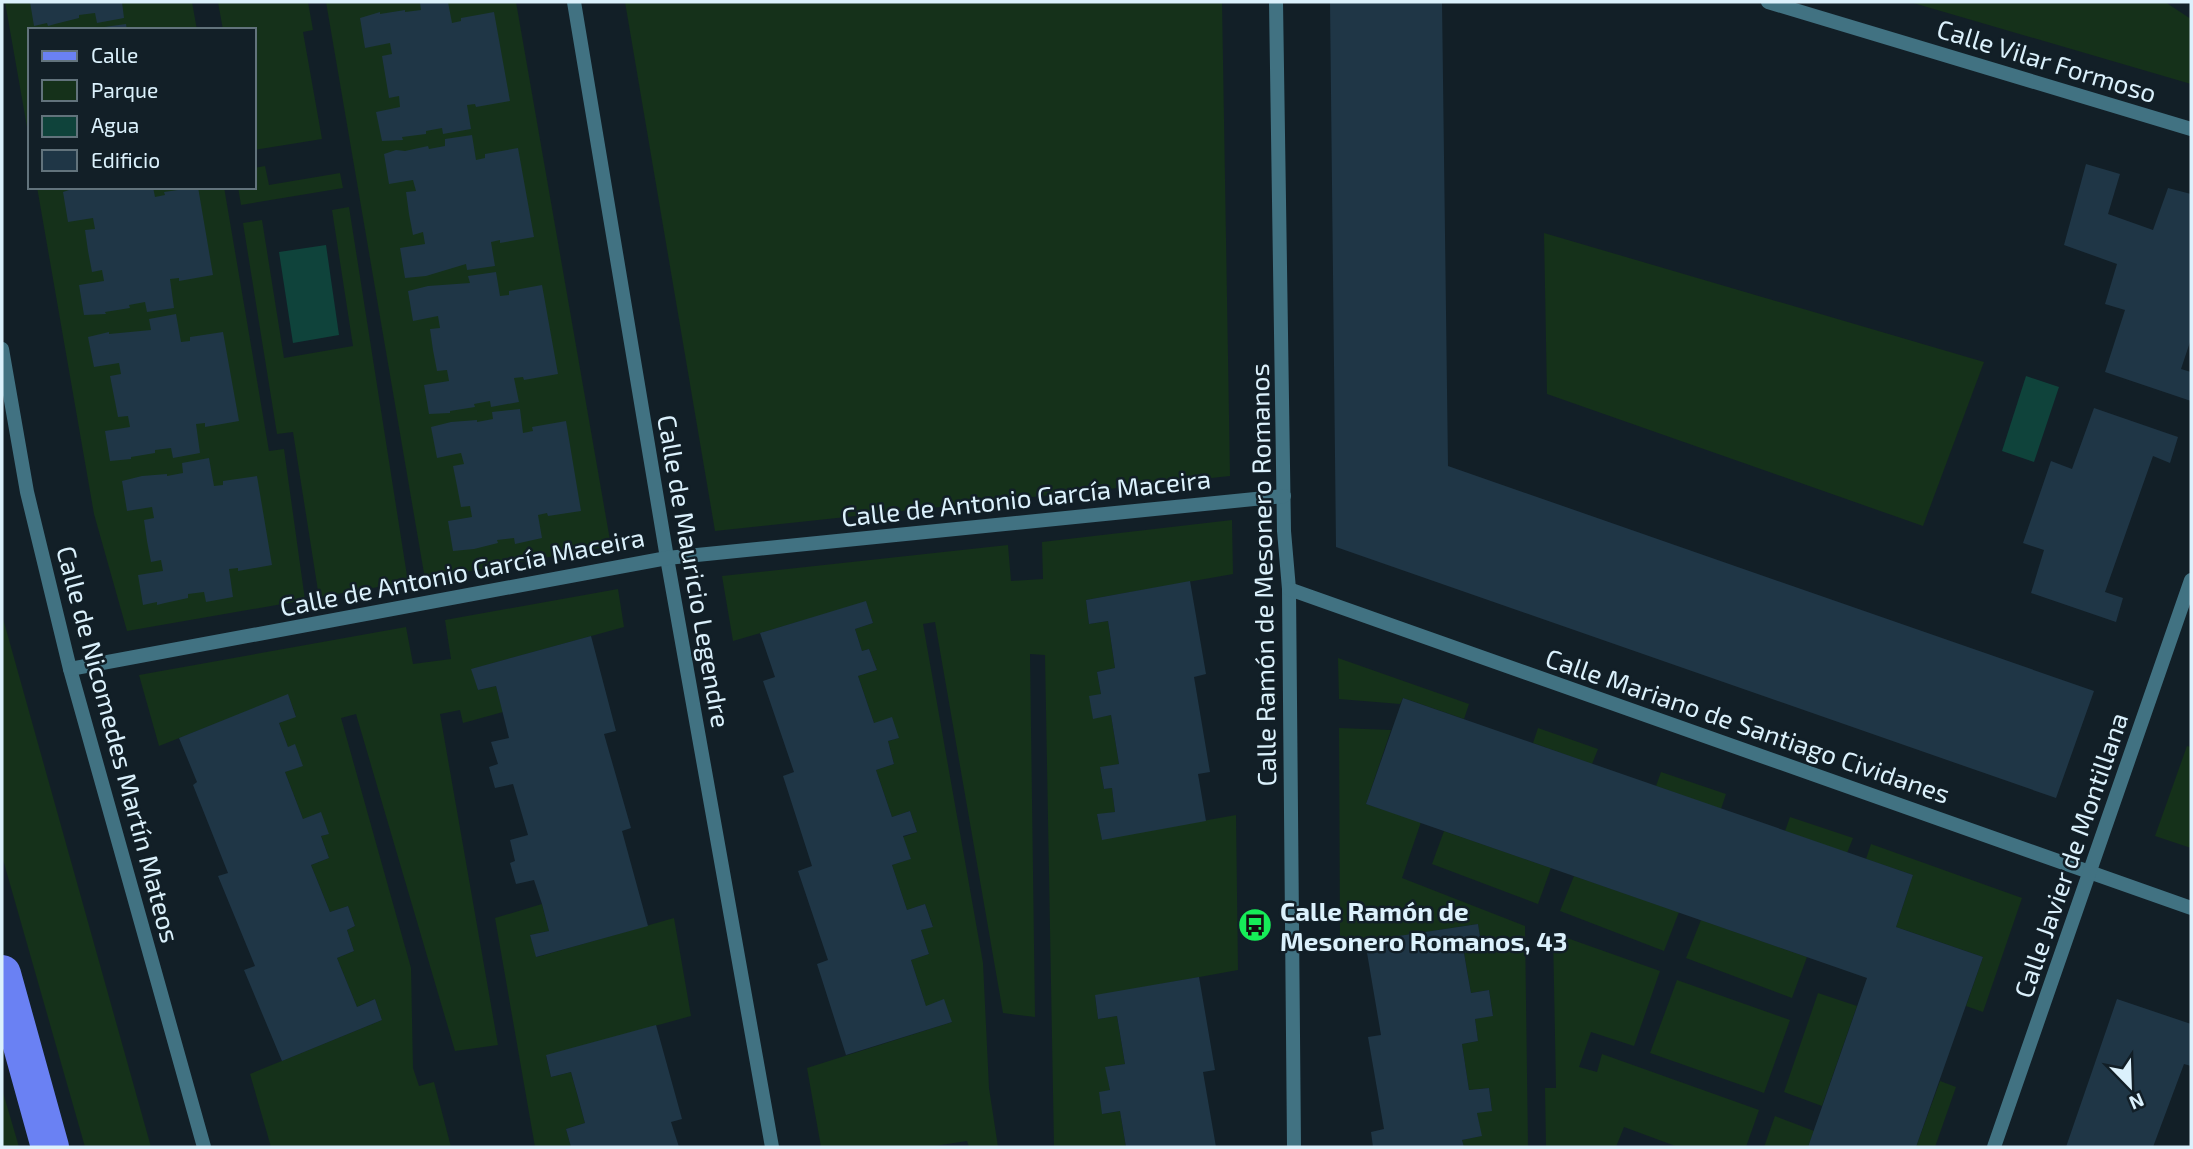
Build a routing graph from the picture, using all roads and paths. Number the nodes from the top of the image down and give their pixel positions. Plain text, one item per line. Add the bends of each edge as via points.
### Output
1 (574, 2) edge
2 (1276, 2) edge
3 (1768, 2) edge
4 (2191, 129) edge
5 (2, 349) edge
6 (1284, 496) junction
7 (667, 558) junction
8 (2191, 580) edge
9 (1289, 589) junction
10 (70, 669) junction
11 (2090, 872) junction
12 (2191, 908) edge
13 (2, 974) edge
14 (50, 1147) edge
15 (204, 1147) edge
16 (772, 1147) edge
17 (1294, 1147) edge
18 (1994, 1147) edge

1 - 7 street, Calle de Mauricio Legendre
2 - 6 street, Calle Ramón de Mesonero Romanos
3 - 4 street, Calle Vilar Formoso
5 - 10 street, Calle de Nicomedes Martín Mateos via 27,492
6 - 7 street, Calle de Antonio García Maceira
6 - 9 street, Calle Ramón de Mesonero Romanos
7 - 10 street, Calle de Antonio García Maceira
7 - 16 street, Calle de Mauricio Legendre
8 - 11 street, Calle Javier de Montillana
9 - 11 street, Calle Mariano de Santiago Cividanes
9 - 17 street, Calle Ramón de Mesonero Romanos
10 - 15 street, Calle de Nicomedes Martín Mateos
11 - 12 street, Calle Mariano de Santiago Cividanes
11 - 18 street, Calle Javier de Montillana
13 - 14 main road

